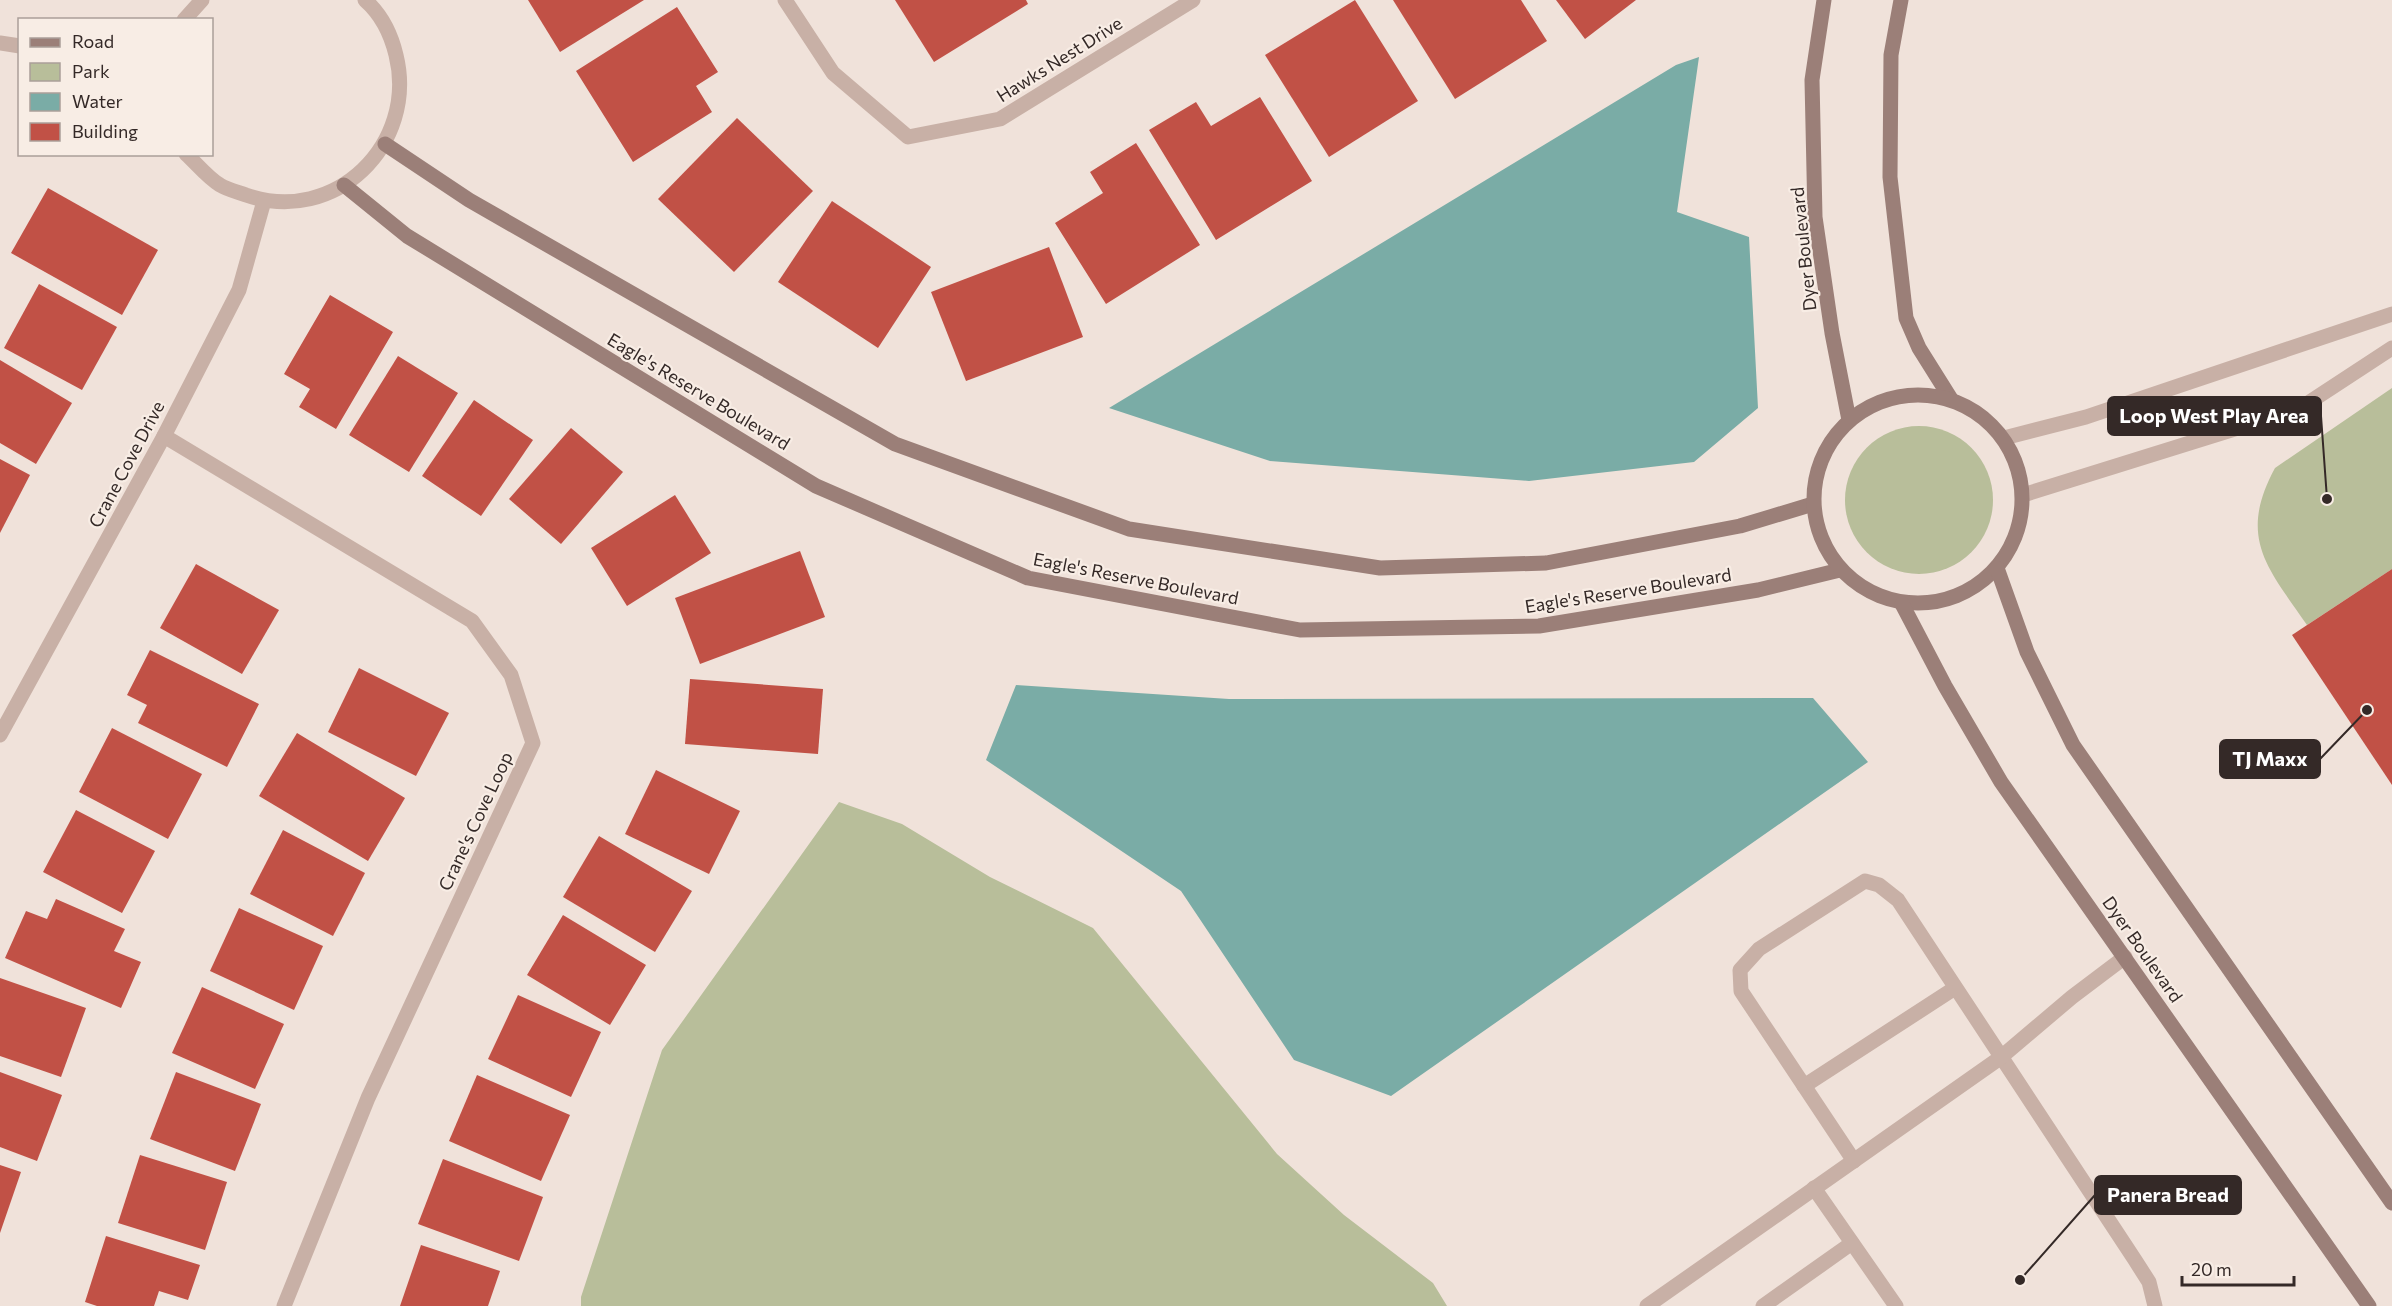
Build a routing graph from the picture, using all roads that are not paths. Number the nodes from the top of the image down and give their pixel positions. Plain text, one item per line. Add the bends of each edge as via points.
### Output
1 (202, 0) edge
2 (365, 0) edge
3 (785, 0) edge
4 (1193, 0) edge
5 (1824, 0) edge
6 (1901, 0) edge
7 (186, 18) edge
8 (0, 43) edge
9 (18, 46) edge
10 (385, 144) junction
11 (188, 156) edge
12 (344, 185) junction
13 (264, 201) junction
14 (2392, 314) edge
15 (2392, 348) edge
16 (1951, 399) junction
17 (1849, 420) junction
18 (164, 436) junction
19 (2004, 438) junction
20 (2024, 495) junction
21 (1813, 504) junction
22 (1997, 568) junction
23 (1840, 570) junction
24 (1902, 604) junction
25 (0, 735) edge
26 (2125, 957) junction
27 (1955, 988) junction
28 (2000, 1058) junction
29 (1804, 1086) junction
30 (1854, 1161) junction
31 (1814, 1188) junction
32 (2392, 1203) edge
33 (1852, 1243) junction
34 (284, 1306) edge
35 (1647, 1306) edge
36 (1763, 1306) edge
37 (1896, 1306) edge
38 (2155, 1306) edge
39 (2369, 1306) edge

1 - 7 street
2 - 10 street via 392,38 401,74 398,110
3 - 4 street, Hawks Nest Drive via 832,73 908,137 1000,119
5 - 17 street, Dyer Boulevard via 1812,80 1815,217
6 - 16 street via 1891,55 1890,177 1906,318 1919,348
8 - 9 street
10 - 12 street via 367,167
10 - 21 street via 468,200 895,444 1129,529 1380,568 1546,563 1740,526
11 - 13 street via 221,186
12 - 13 street via 319,197 292,202
12 - 23 street, Eagle's Reserve Boulevard via 407,236 816,486 1028,578 1300,630 1539,626 1758,590
13 - 18 street, Crane Cove Drive via 239,290
14 - 19 street via 2086,417
15 - 20 street via 2299,409
16 - 17 street via 1915,394 1880,401
16 - 19 street via 1981,415
17 - 21 street via 1828,444 1816,473
18 - 25 street, Crane Cove Drive
18 - 34 street, Crane's Cove Loop via 472,621 511,675 533,743 368,1098
19 - 20 street
20 - 22 street via 2018,534
21 - 23 street via 1820,539
22 - 24 street via 1971,590 1938,603
22 - 32 street via 2027,652 2073,745
23 - 24 street via 1868,592
24 - 26 street, Dyer Boulevard via 2001,782
26 - 28 street
26 - 39 street, Dyer Boulevard
27 - 28 street
27 - 29 street
27 - 29 street via 1898,900 1879,885 1865,881 1759,949 1740,970 1741,991
28 - 30 street
28 - 38 street via 2139,1267
29 - 30 street
30 - 31 street
31 - 33 street
31 - 35 street
33 - 36 street
33 - 37 street

